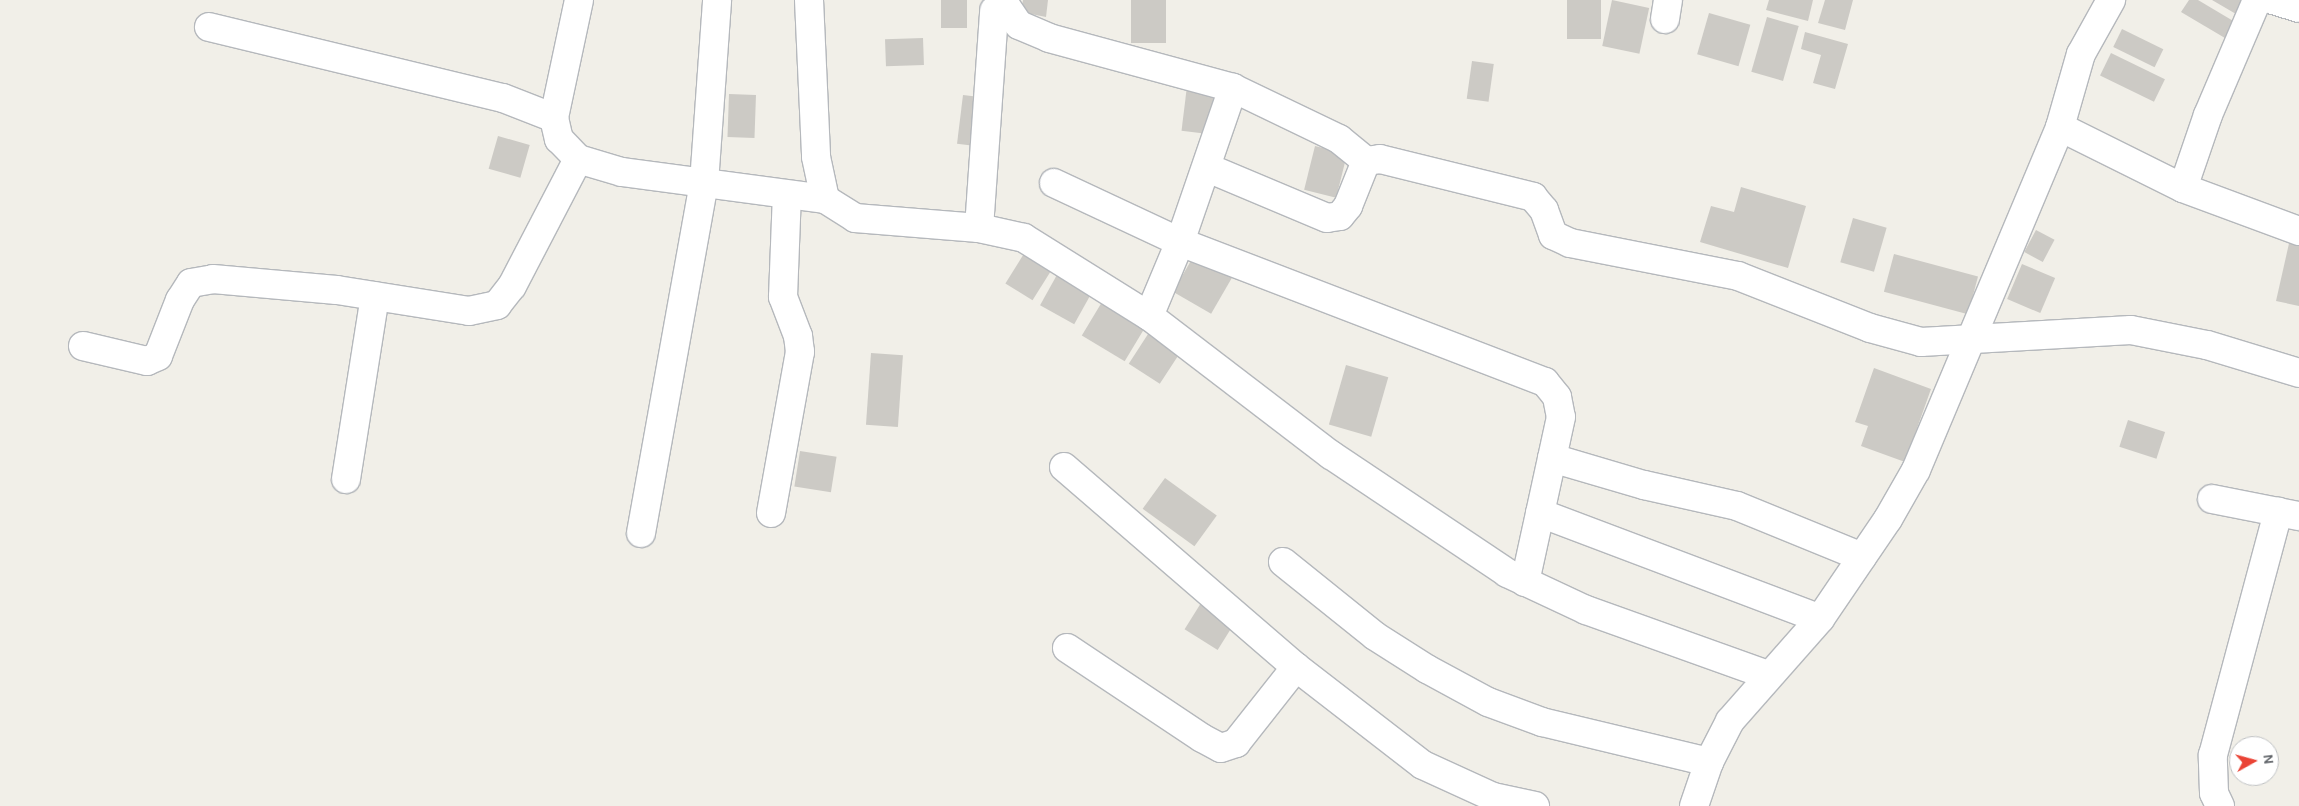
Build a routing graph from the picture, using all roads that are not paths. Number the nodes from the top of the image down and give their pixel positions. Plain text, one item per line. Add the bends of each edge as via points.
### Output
1 (579, 0) edge
2 (717, 0) edge
3 (809, 0) edge
4 (2111, 0) edge
5 (2257, 0) edge
6 (2273, 0) edge
7 (998, 6) edge
8 (2299, 8) edge
9 (209, 27) dead end
10 (1234, 88) junction
11 (554, 118) junction
12 (2060, 127) junction
13 (578, 160) junction
14 (1366, 161) junction
15 (1208, 168) junction
16 (704, 183) junction
17 (1054, 183) dead end
18 (2183, 188) junction
19 (787, 194) junction
20 (825, 199) junction
21 (979, 228) junction
22 (2299, 231) edge
23 (1180, 242) junction
24 (374, 296) junction
25 (1149, 316) junction
26 (1970, 338) junction
27 (83, 346) dead end
28 (2299, 373) edge
29 (1552, 458) junction
30 (1064, 467) dead end
31 (346, 479) dead end
32 (2212, 499) dead end
33 (1540, 513) junction
34 (771, 514) dead end
35 (2288, 514) edge
36 (641, 533) dead end
37 (1862, 557) junction
38 (1283, 562) dead end
39 (1525, 582) junction
40 (1820, 619) junction
41 (1067, 648) dead end
42 (1296, 667) junction
43 (1768, 675) junction
44 (1708, 762) junction
45 (1535, 806) edge
46 (1694, 806) edge
47 (2220, 806) edge

1 - 11 street
2 - 16 street
3 - 20 street via 816,157
4 - 12 street via 2081,54
5 - 18 street via 2208,115
6 - 8 street
7 - 10 street via 1020,25 1049,38
7 - 21 street
9 - 11 street via 503,98
10 - 14 street via 1339,139
10 - 15 street
11 - 13 street via 559,139
12 - 18 street
12 - 26 street
13 - 16 street via 622,172
13 - 24 street via 512,286 497,305 469,311
14 - 15 street via 1348,206 1340,216 1327,218
14 - 26 street via 1380,159 1533,197 1544,210 1553,235 1570,243 1738,276 1870,328 1921,342
15 - 23 street
16 - 19 street
16 - 36 street
17 - 23 street
18 - 22 street
19 - 20 street
19 - 34 street via 783,297 798,336 800,352
20 - 21 street via 855,218
21 - 25 street via 1024,238
23 - 25 street
23 - 29 street via 1545,382 1557,397 1561,417
24 - 27 street via 213,279 191,283 180,300 158,356 147,361
24 - 31 street
25 - 39 street via 1331,455
26 - 28 street via 2131,330 2207,345
26 - 37 street via 1948,399 1916,470
29 - 33 street
29 - 37 street via 1644,485 1737,506
30 - 42 street
32 - 35 street
33 - 39 street
33 - 40 street
35 - 47 street via 2212,755 2214,793
37 - 40 street
38 - 44 street via 1375,636 1488,702 1542,722
39 - 43 street via 1586,610
40 - 43 street
41 - 42 street via 1221,748 1236,743
42 - 45 street via 1423,765 1493,797
43 - 44 street via 1730,721
44 - 46 street

